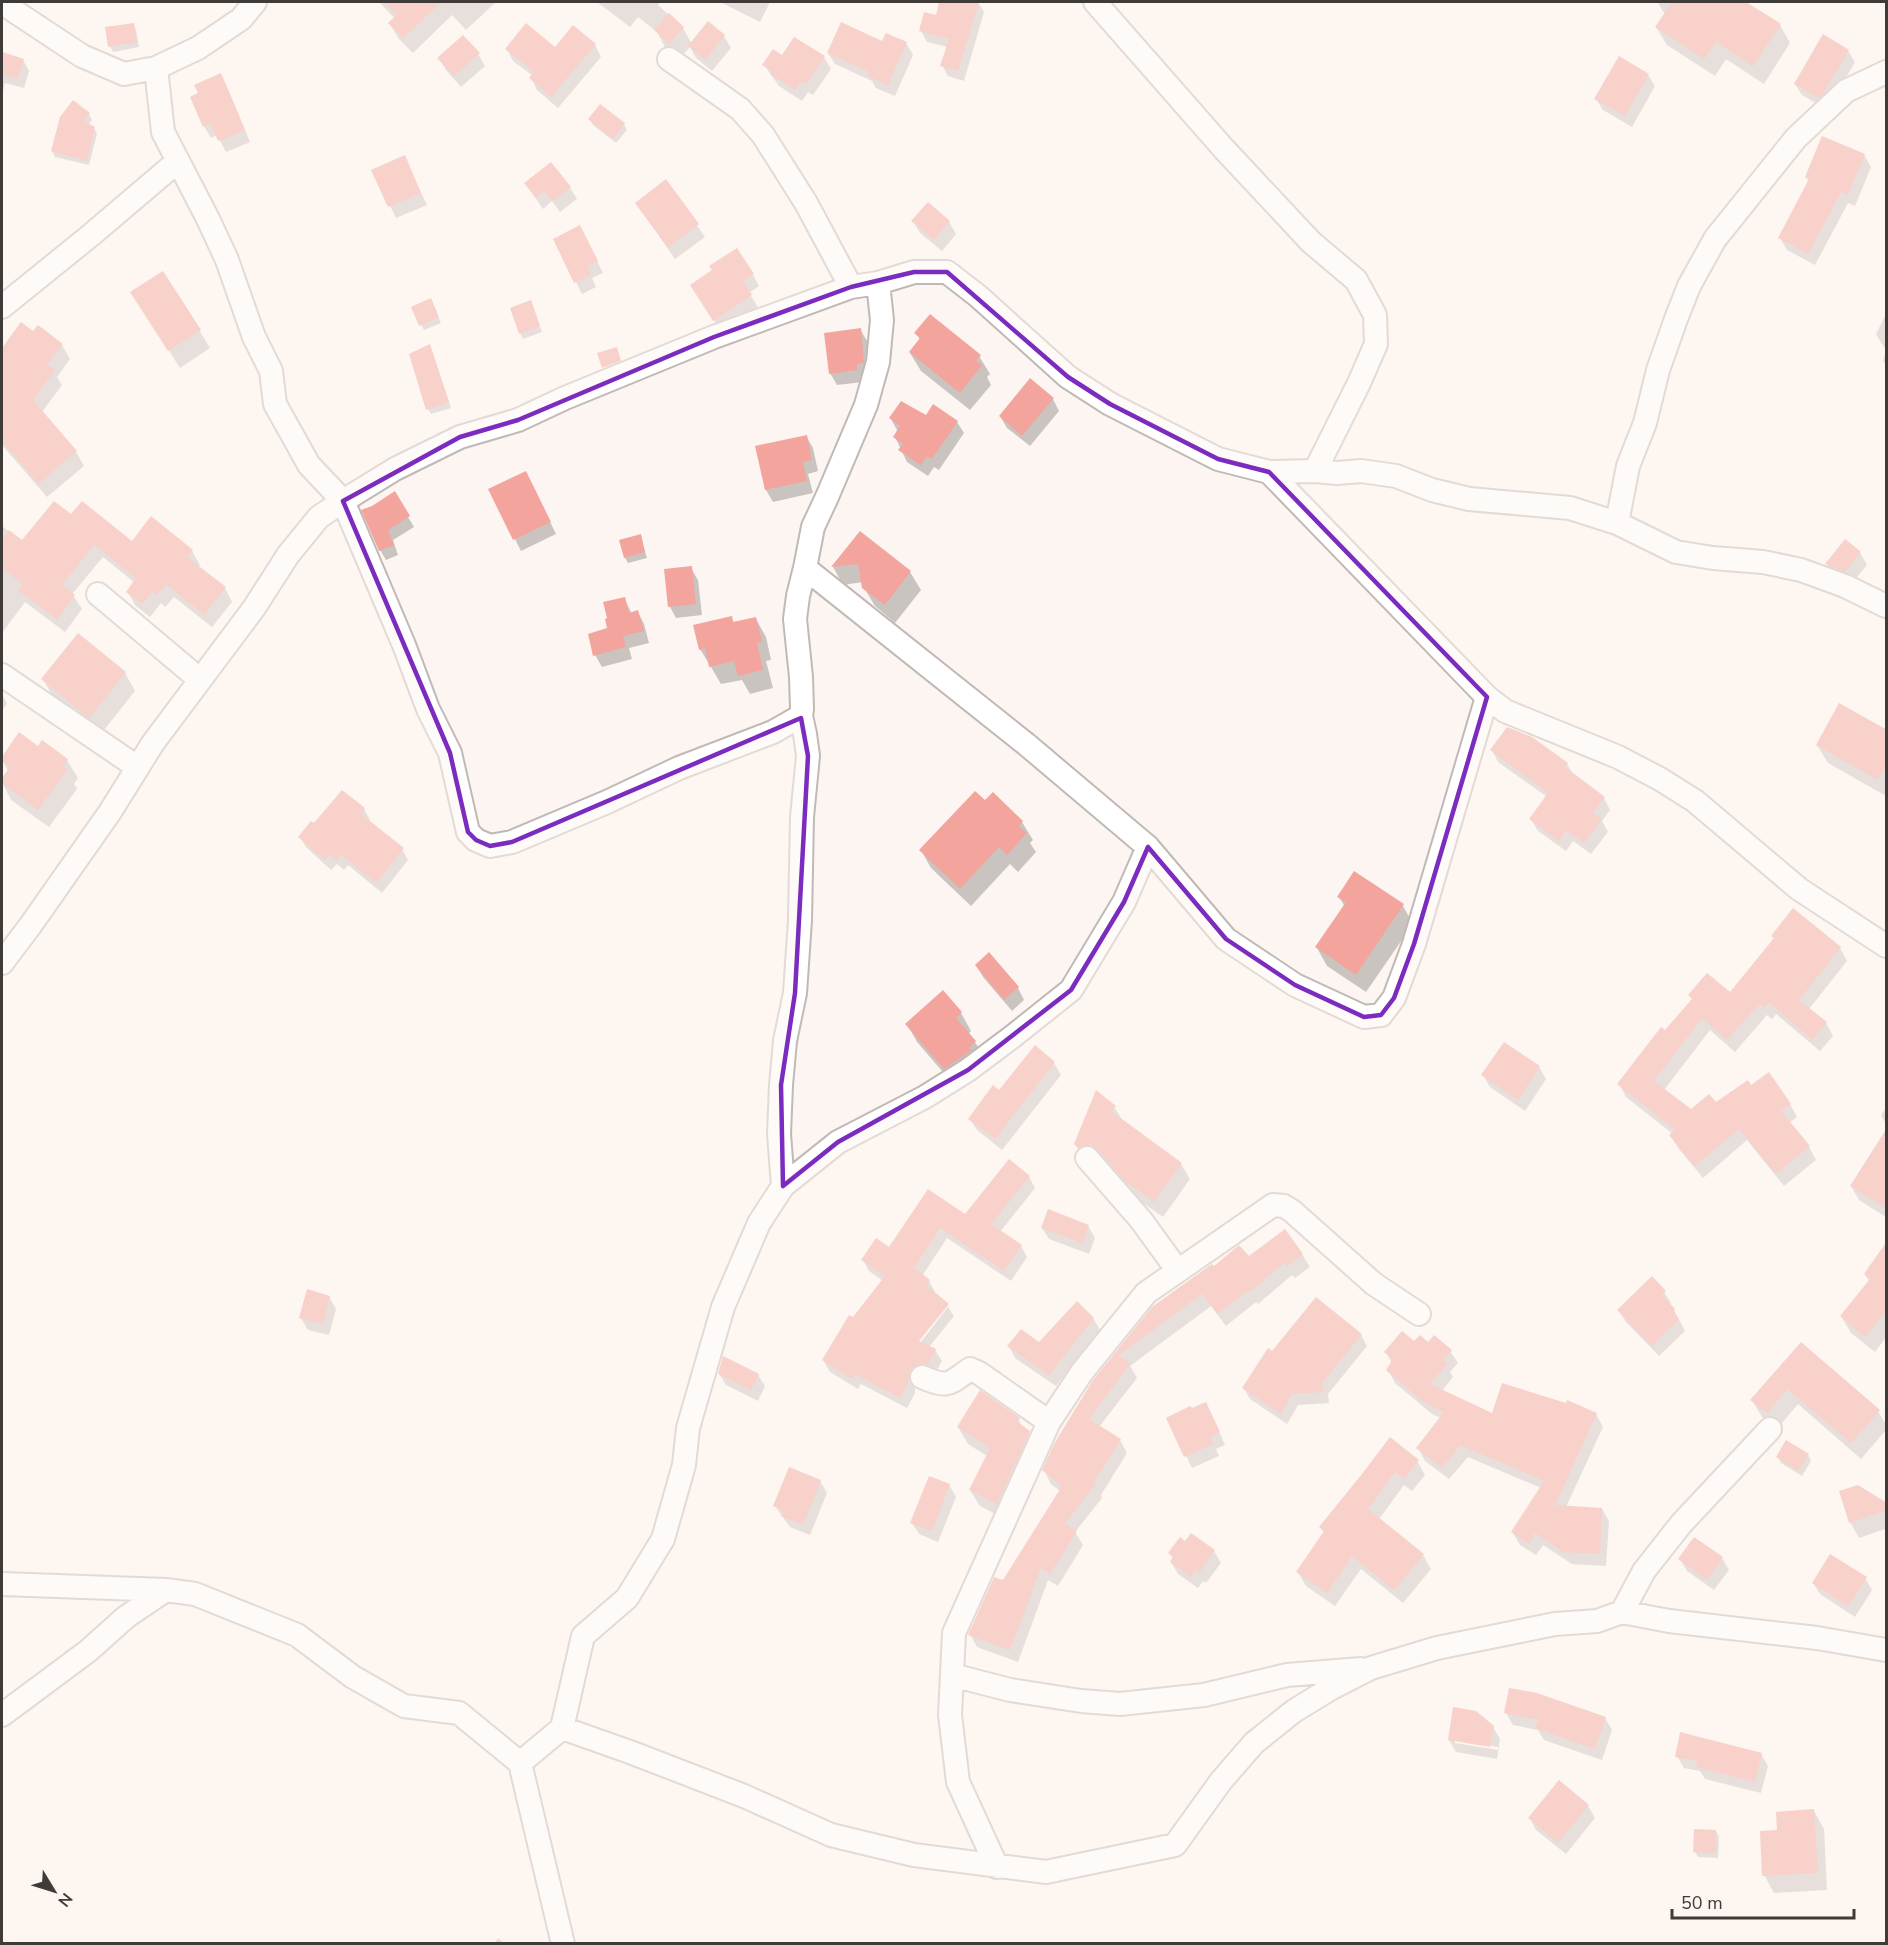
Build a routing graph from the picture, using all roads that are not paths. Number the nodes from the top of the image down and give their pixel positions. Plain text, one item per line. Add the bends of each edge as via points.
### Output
1 (255, 2) edge
2 (1095, 2) edge
3 (2, 3) edge
4 (669, 59) dead end
5 (156, 68) junction
6 (1887, 72) edge
7 (178, 161) junction
8 (878, 283) junction
9 (851, 287) junction
10 (2, 307) edge
11 (1315, 471) junction
12 (1269, 472) junction
13 (343, 501) junction
14 (1617, 523) junction
15 (805, 568) junction
16 (98, 594) dead end
17 (1883, 600) edge
18 (2, 675) edge
19 (199, 680) junction
20 (1487, 697) junction
21 (801, 716) junction
22 (137, 767) junction
23 (1148, 847) junction
24 (1887, 946) edge
25 (2, 963) edge
26 (1087, 1158) dead end
27 (783, 1186) junction
28 (1178, 1271) junction
29 (1419, 1314) dead end
30 (922, 1377) dead end
31 (1049, 1422) junction
32 (1770, 1429) dead end
33 (2, 1584) edge
34 (166, 1590) junction
35 (1622, 1612) junction
36 (1887, 1650) edge
37 (1371, 1668) junction
38 (952, 1675) junction
39 (2, 1715) edge
40 (562, 1728) junction
41 (520, 1763) junction
42 (997, 1867) junction
43 (563, 1944) edge

1 - 5 street via 242,19 198,48
2 - 11 street via 1311,242 1356,280 1375,315 1376,344
3 - 5 street via 82,56 124,74
4 - 9 street via 740,109 763,135 806,203
5 - 7 street via 163,132
6 - 14 street via 1846,91 1796,138 1715,239 1689,286 1665,350 1629,466
7 - 10 street
7 - 13 street via 227,260 271,371 275,404 309,465
8 - 9 street
8 - 12 street via 914,272 947,273 1068,377 1110,404 1218,459
8 - 15 street via 882,320 878,362 866,405 813,526
9 - 13 street via 714,337 518,420 460,437 395,469
11 - 12 street
11 - 14 street via 1396,476 1469,499 1570,508
12 - 20 street
13 - 19 street via 319,517 288,555 254,608
13 - 21 street via 428,709 450,753 468,832 476,840 490,846 512,842 679,768 773,732
14 - 17 street via 1676,552 1801,570
15 - 21 street via 795,619
15 - 23 street
16 - 19 street
18 - 22 street
19 - 22 street
20 - 23 street via 1414,945 1394,998 1381,1015 1364,1017 1295,986 1226,939
20 - 24 street via 1505,711 1618,757 1695,801 1799,889
21 - 27 street via 808,756 795,993 781,1084
22 - 25 street via 110,812
23 - 27 street via 1124,902 1071,990 968,1070 838,1142
26 - 28 street
27 - 40 street via 759,1223 723,1307 688,1428 684,1465 663,1539 627,1598 583,1636
28 - 29 street via 1273,1205 1284,1206 1374,1284
28 - 31 street via 1146,1293 1082,1371
30 - 31 street via 941,1385 970,1369
31 - 38 street via 954,1633
32 - 35 street via 1681,1524 1644,1571
33 - 34 street
34 - 39 street
34 - 41 street via 195,1594 297,1635 353,1677 404,1706 459,1713
35 - 36 street
35 - 37 street via 1598,1621 1493,1635
37 - 38 street via 1287,1675 1204,1695 1119,1704 1010,1690
37 - 42 street via 1294,1711 1254,1743 1175,1845 1046,1872
38 - 42 street via 950,1715 958,1782
40 - 41 street
40 - 42 street via 702,1780 831,1835 914,1855
41 - 43 street

